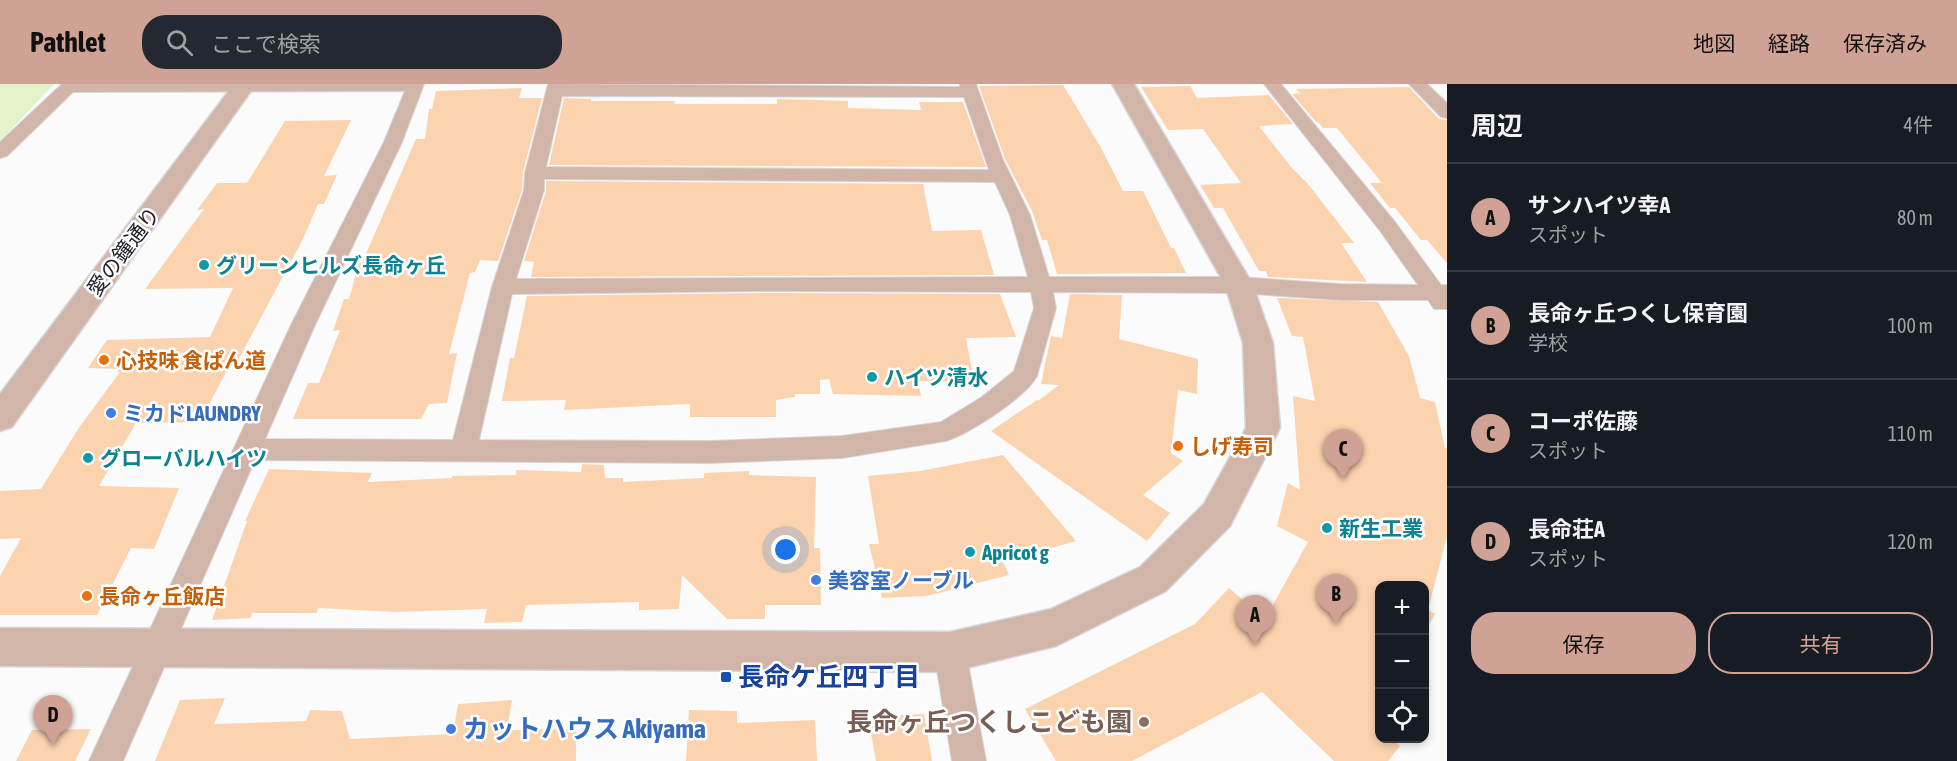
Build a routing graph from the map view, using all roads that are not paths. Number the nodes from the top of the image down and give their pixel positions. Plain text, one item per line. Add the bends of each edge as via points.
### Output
1 (1123, 84) edge
2 (1272, 84) edge
3 (1417, 84) edge
4 (71, 85) edge
5 (245, 85) edge
6 (416, 85) edge
7 (555, 87) edge
8 (970, 88) edge
9 (1447, 113) edge
10 (0, 152) edge
11 (535, 173) junction
12 (1002, 176) junction
13 (1239, 285) junction
14 (503, 286) junction
15 (1041, 286) junction
16 (1443, 299) edge
17 (0, 418) edge
18 (247, 449) junction
19 (463, 451) junction
20 (0, 647) edge
21 (159, 647) junction
22 (950, 652) junction
23 (106, 761) edge
24 (969, 761) edge

1 - 13 street
2 - 16 street
3 - 9 street
4 - 5 street
4 - 10 street
5 - 6 street
5 - 17 street, 愛の鐘通り
6 - 18 street via 393,142
7 - 8 street
7 - 11 street
8 - 12 street
11 - 12 street
11 - 14 street via 534,190
12 - 15 street via 1020,215
13 - 15 street
13 - 16 street
13 - 22 street via 1258,343 1263,428 1217,515 1153,579 1056,627
14 - 15 street
14 - 19 street
15 - 19 street via 1045,308 1025,376 991,404 946,431 842,447 710,452
18 - 19 street
18 - 21 street
20 - 21 street
21 - 22 street
21 - 23 street
22 - 24 street

